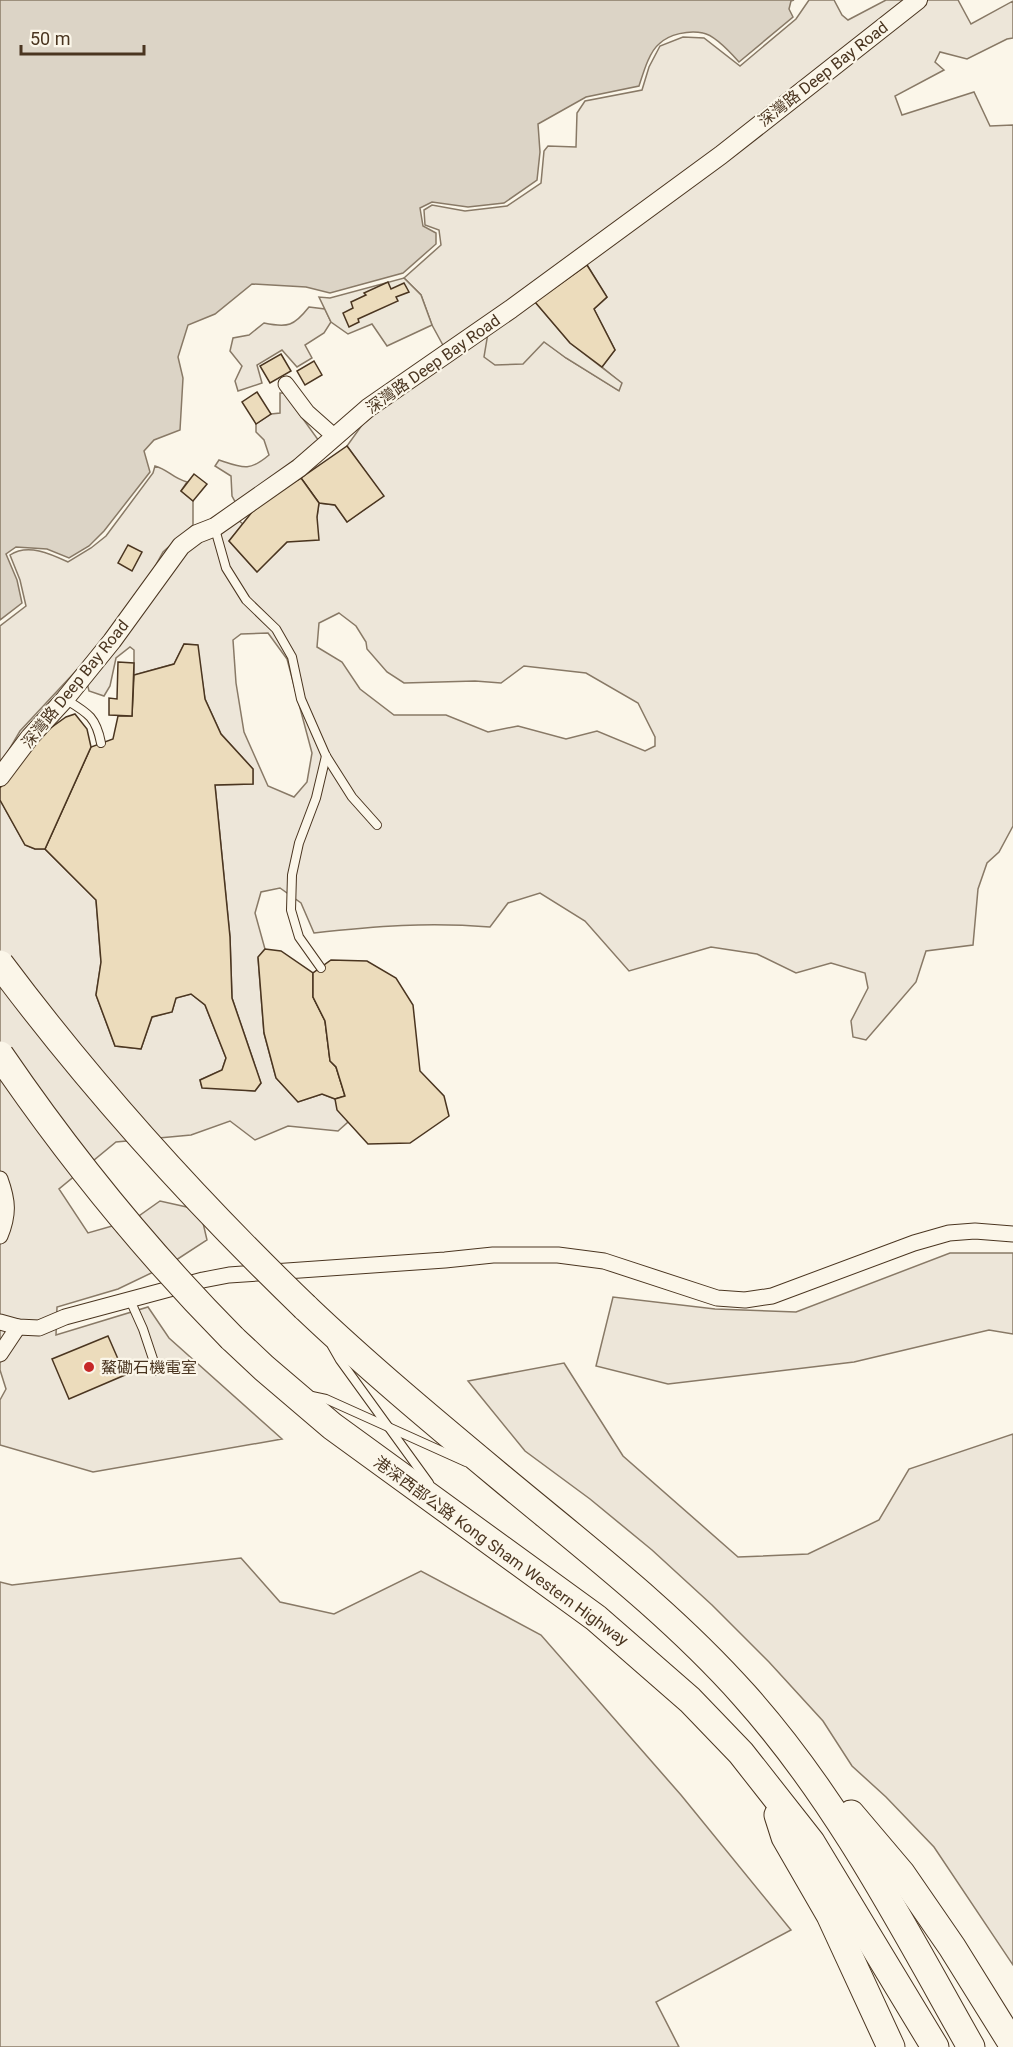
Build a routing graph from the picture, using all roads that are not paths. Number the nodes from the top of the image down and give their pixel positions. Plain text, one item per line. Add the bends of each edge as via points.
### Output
1 (918, 0) edge
2 (286, 384) dead end
3 (334, 436) junction
4 (215, 527) junction
5 (66, 699) junction
6 (101, 743) dead end
7 (326, 756) junction
8 (0, 777) edge
9 (377, 825) dead end
10 (0, 964) edge
11 (321, 968) dead end
12 (0, 1055) edge
13 (0, 1179) edge
14 (1013, 1234) edge
15 (0, 1236) edge
16 (130, 1300) junction
17 (309, 1311) junction
18 (0, 1322) edge
19 (18, 1328) junction
20 (0, 1354) edge
21 (157, 1371) dead end
22 (292, 1393) junction
23 (390, 1428) junction
24 (498, 1475) junction
25 (457, 1518) junction
26 (807, 1772) junction
27 (766, 1783) junction
28 (1013, 2045) edge
29 (891, 2047) edge
30 (935, 2047) edge
31 (971, 2047) edge

1 - 3 street, 深灣路 Deep Bay Road via 721,155
2 - 3 street via 307,412
3 - 4 street, 深灣路 Deep Bay Road via 299,468
4 - 5 street, 深灣路 Deep Bay Road via 182,546
4 - 7 lane via 226,568 246,600 276,628 292,657 301,699
5 - 6 lane via 89,713 98,727
5 - 8 street, 深灣路 Deep Bay Road
7 - 9 lane via 352,797
7 - 11 lane via 291,875 291,910 299,937
10 - 17 highway, bridge via 128,1123 216,1220
12 - 22 highway, 港深西部公路 Kong Sham Western Highway, bridge via 115,1209 186,1291
13 - 15 street via 7,1198 6,1221
14 - 16 street via 949,1233 771,1296 745,1300 717,1298 604,1261 558,1255 493,1255 229,1275
16 - 19 street via 39,1328
16 - 21 lane
17 - 23 lane
17 - 24 highway
18 - 19 street
19 - 20 street
22 - 23 lane via 326,1399
22 - 25 highway, 港深西部公路 Kong Sham Western Highway
23 - 24 lane
23 - 25 lane
24 - 26 highway via 676,1626 728,1678
25 - 27 highway, 港深西部公路 Kong Sham Western Highway via 623,1640 690,1700
26 - 28 highway via 861,1823 901,1873
26 - 31 highway via 879,1883
27 - 29 highway via 786,1838 830,1915
27 - 30 highway, 港深西部公路 Kong Sham Western Highway via 811,1842

